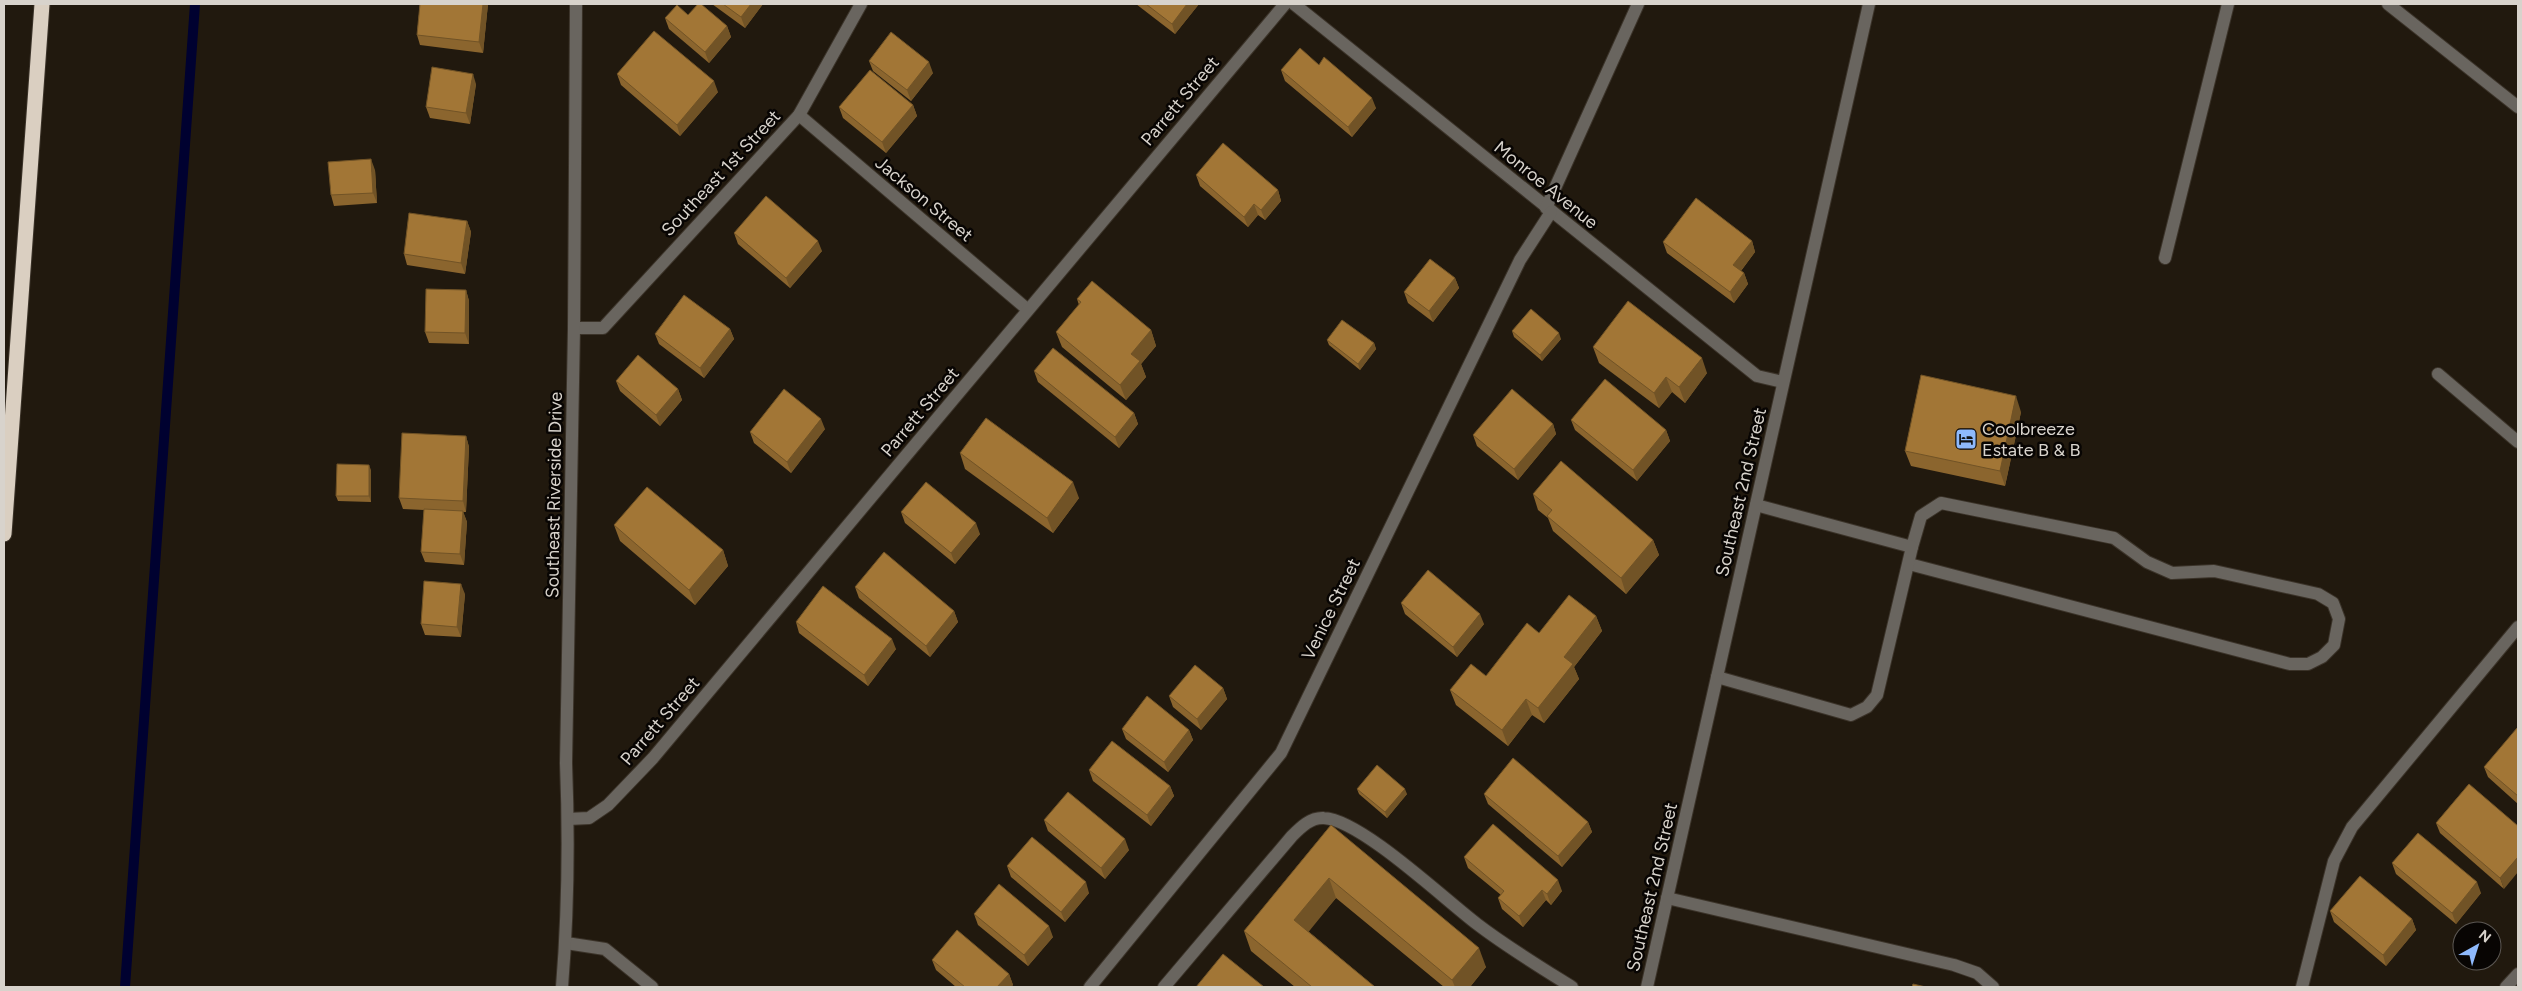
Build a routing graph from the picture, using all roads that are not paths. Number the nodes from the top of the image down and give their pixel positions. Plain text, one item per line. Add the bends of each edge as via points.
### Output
1 (42, 4) edge
2 (576, 4) edge
3 (861, 4) edge
4 (1285, 4) edge
5 (1294, 4) edge
6 (1638, 4) edge
7 (1869, 4) edge
8 (2228, 4) edge
9 (2388, 4) edge
10 (2518, 107) edge
11 (799, 115) junction
12 (1548, 210) junction
13 (2165, 258) dead end
14 (1027, 309) junction
15 (574, 328) junction
16 (2438, 374) dead end
17 (1783, 382) junction
18 (2518, 442) edge
19 (1756, 505) junction
20 (4, 534) edge
21 (1912, 547) junction
22 (1909, 564) junction
23 (2518, 627) edge
24 (1717, 677) junction
25 (568, 819) junction
26 (1668, 898) junction
27 (566, 943) junction
28 (2518, 974) edge
29 (562, 987) edge
30 (652, 987) edge
31 (1090, 987) edge
32 (1164, 987) edge
33 (1572, 987) edge
34 (1648, 987) edge
35 (1993, 987) edge
36 (2302, 987) edge
37 (2506, 987) edge

1 - 20 highway
2 - 15 street, Southeast Riverside Drive
3 - 11 street, Southeast 1st Street
4 - 14 street, Parrett Street
5 - 12 street, Monroe Avenue
6 - 12 street, Venice Street
7 - 17 street, Southeast 2nd Street
8 - 13 street
9 - 10 street
11 - 14 street, Jackson Street
11 - 15 street, Southeast 1st Street via 603,328
12 - 17 street, Monroe Avenue via 1757,376
12 - 31 street, Venice Street via 1520,260 1281,753
14 - 25 street, Parrett Street via 653,758 608,805 589,818
15 - 25 street, Southeast Riverside Drive via 566,763
16 - 18 street
17 - 19 street, Southeast 2nd Street
19 - 21 street
19 - 24 street, Southeast 2nd Street
21 - 22 street
21 - 22 street via 1921,516 1941,503 2114,538 2147,562 2172,574 2214,571 2318,594 2333,603 2339,619 2334,645 2322,657 2308,664 2290,664
22 - 24 street via 1877,695 1867,707 1850,714
23 - 36 street via 2352,827 2334,861
24 - 26 street, Southeast 2nd Street
25 - 27 street, Southeast Riverside Drive
26 - 34 street, Southeast 2nd Street
26 - 35 street via 1954,965 1977,973
27 - 29 street, Southeast Riverside Drive
27 - 30 street via 605,949
28 - 37 street
32 - 33 street via 1292,836 1306,822 1323,818 1346,823 1378,844 1478,925

